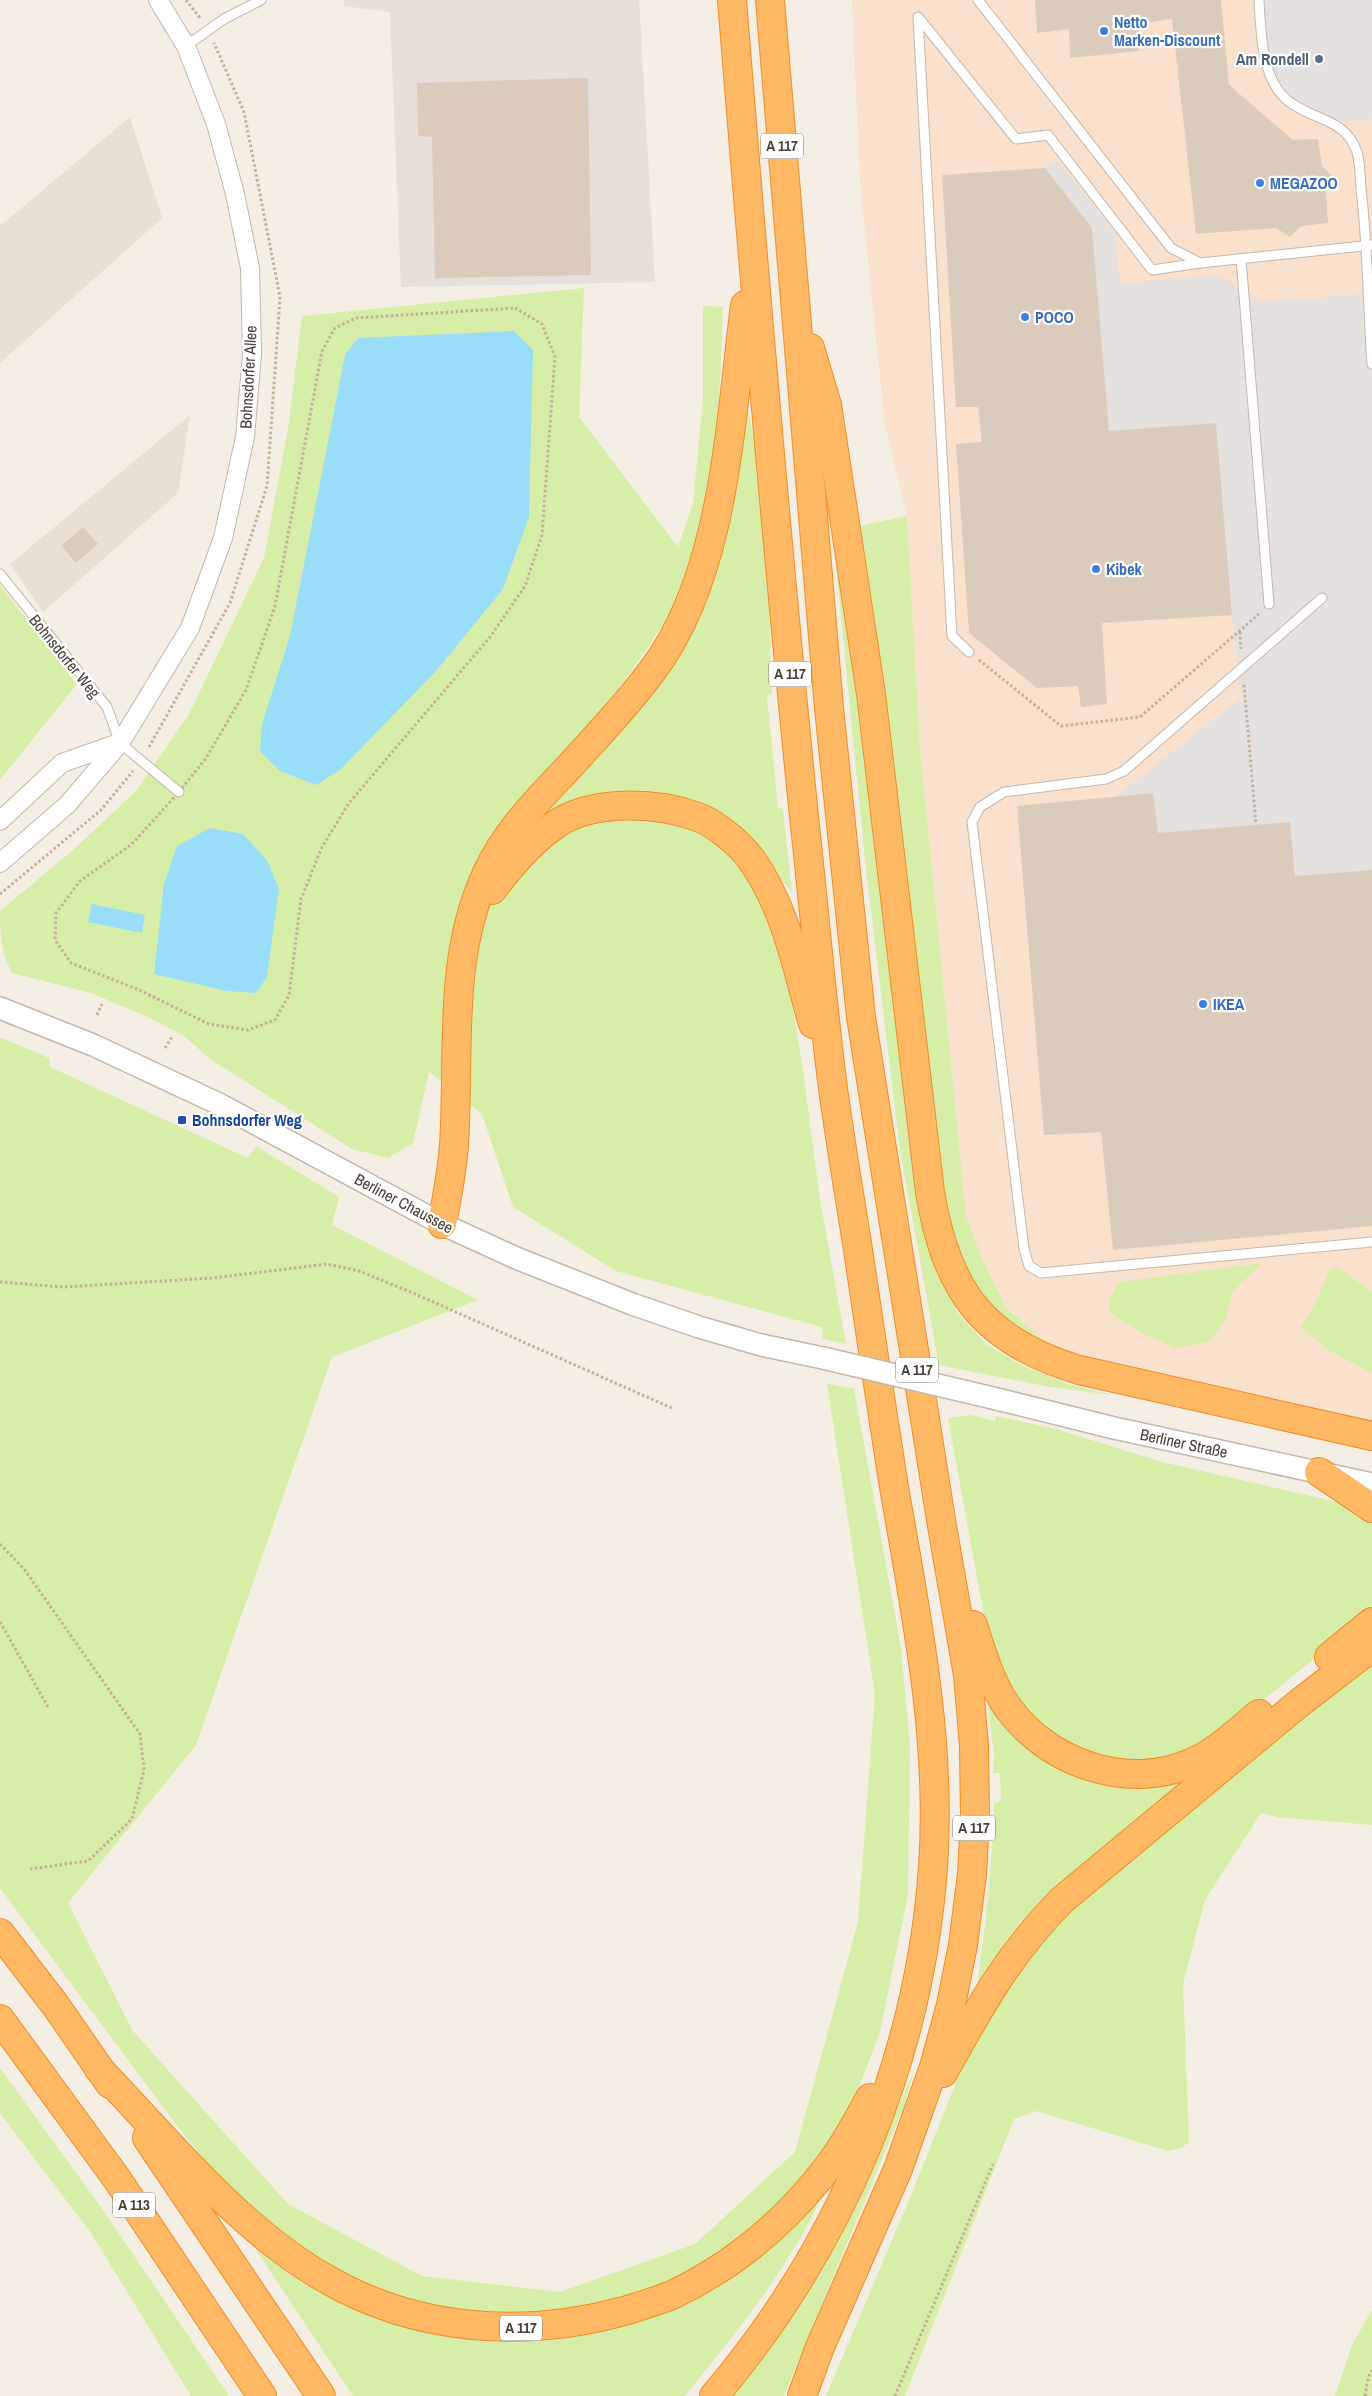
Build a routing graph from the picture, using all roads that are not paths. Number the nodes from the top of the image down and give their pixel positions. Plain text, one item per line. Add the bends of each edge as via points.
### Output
1 (158, 0) edge
2 (261, 0) edge
3 (732, 0) edge
4 (770, 0) edge
5 (978, 0) edge
6 (1258, 0) edge
7 (186, 46) junction
8 (1369, 246) edge
9 (752, 254) junction
10 (1241, 259) junction
11 (1200, 263) junction
12 (794, 292) junction
13 (1372, 364) edge
14 (0, 574) edge
15 (1322, 598) dead end
16 (1269, 604) road end
17 (969, 652) road end
18 (120, 743) junction
19 (179, 792) road end
20 (0, 821) edge
21 (0, 863) edge
22 (471, 920) junction
23 (0, 1008) edge
24 (834, 1094) junction
25 (442, 1224) junction
26 (1372, 1242) edge
27 (996, 1399) joint
28 (1372, 1436) edge
29 (1319, 1472) junction
30 (1372, 1484) edge
31 (1372, 1508) edge
32 (942, 1526) junction
33 (1372, 1622) edge
34 (1372, 1647) edge
35 (0, 1932) edge
36 (0, 2019) edge
37 (906, 2033) junction
38 (99, 2069) junction
39 (914, 2124) junction
40 (262, 2396) edge
41 (321, 2396) edge
42 (714, 2396) edge
43 (802, 2396) edge

1 - 7 street, Bohnsdorfer Allee
2 - 7 lane via 224,19
3 - 9 highway, A 117
4 - 12 highway, A 117
5 - 11 lane via 1171,248
6 - 8 lane via 1262,45 1269,74 1285,99 1348,134 1357,153
7 - 18 street, Bohnsdorfer Allee via 216,124 235,194 250,268 252,354 244,437 223,538 190,628
8 - 10 lane
8 - 13 lane via 1368,320
9 - 22 highway via 714,527 700,577 682,620 654,669 509,834 487,873
9 - 24 highway, A 117 via 793,711
10 - 11 lane
10 - 16 lane
11 - 17 lane via 1152,270 1048,135 1016,139 918,18 952,636
12 - 28 highway via 827,405 871,694 930,1192 936,1228 948,1266 977,1311 1026,1350 1051,1362
12 - 32 highway, A 117 via 829,708 861,1017
14 - 18 lane, Bohnsdorfer Weg via 107,707
15 - 26 lane via 1124,770 1106,780 1004,792 980,807 972,822 1024,1249 1029,1266 1041,1273
18 - 19 lane
18 - 20 street via 62,763
18 - 21 street via 67,805
22 - 24 highway via 523,853 556,824 587,811 621,805 657,807 698,817 724,833 749,857 778,907
22 - 25 highway via 460,972 454,1143
23 - 25 street, Berliner Chaussee via 93,1045 219,1104
24 - 37 highway, A 117 via 888,1453 927,1678 934,1744 933,1871 916,1990
25 - 27 street, Berliner Chaussee, bridge via 516,1258 699,1327 761,1345
27 - 29 street, Berliner Straße
29 - 30 street, Berliner Straße
29 - 31 highway
32 - 33 highway via 983,1657 1008,1708 1052,1749 1094,1769 1148,1774 1192,1763 1251,1720
32 - 39 highway, A 117 via 968,1675 975,1817 972,1874 960,1964 934,2067
34 - 39 highway via 1298,1704 1062,1900 1040,1922 997,1978
35 - 38 highway, A 113
36 - 40 highway, A 113 via 117,2179
37 - 38 highway, A 117 via 850,2135 818,2181 747,2249 671,2295 600,2318 538,2327 485,2327 431,2319 382,2304 322,2277 276,2244 225,2200
37 - 42 highway, A 117 via 884,2103 837,2213 778,2313
38 - 41 highway, A 113
39 - 43 highway, A 117

